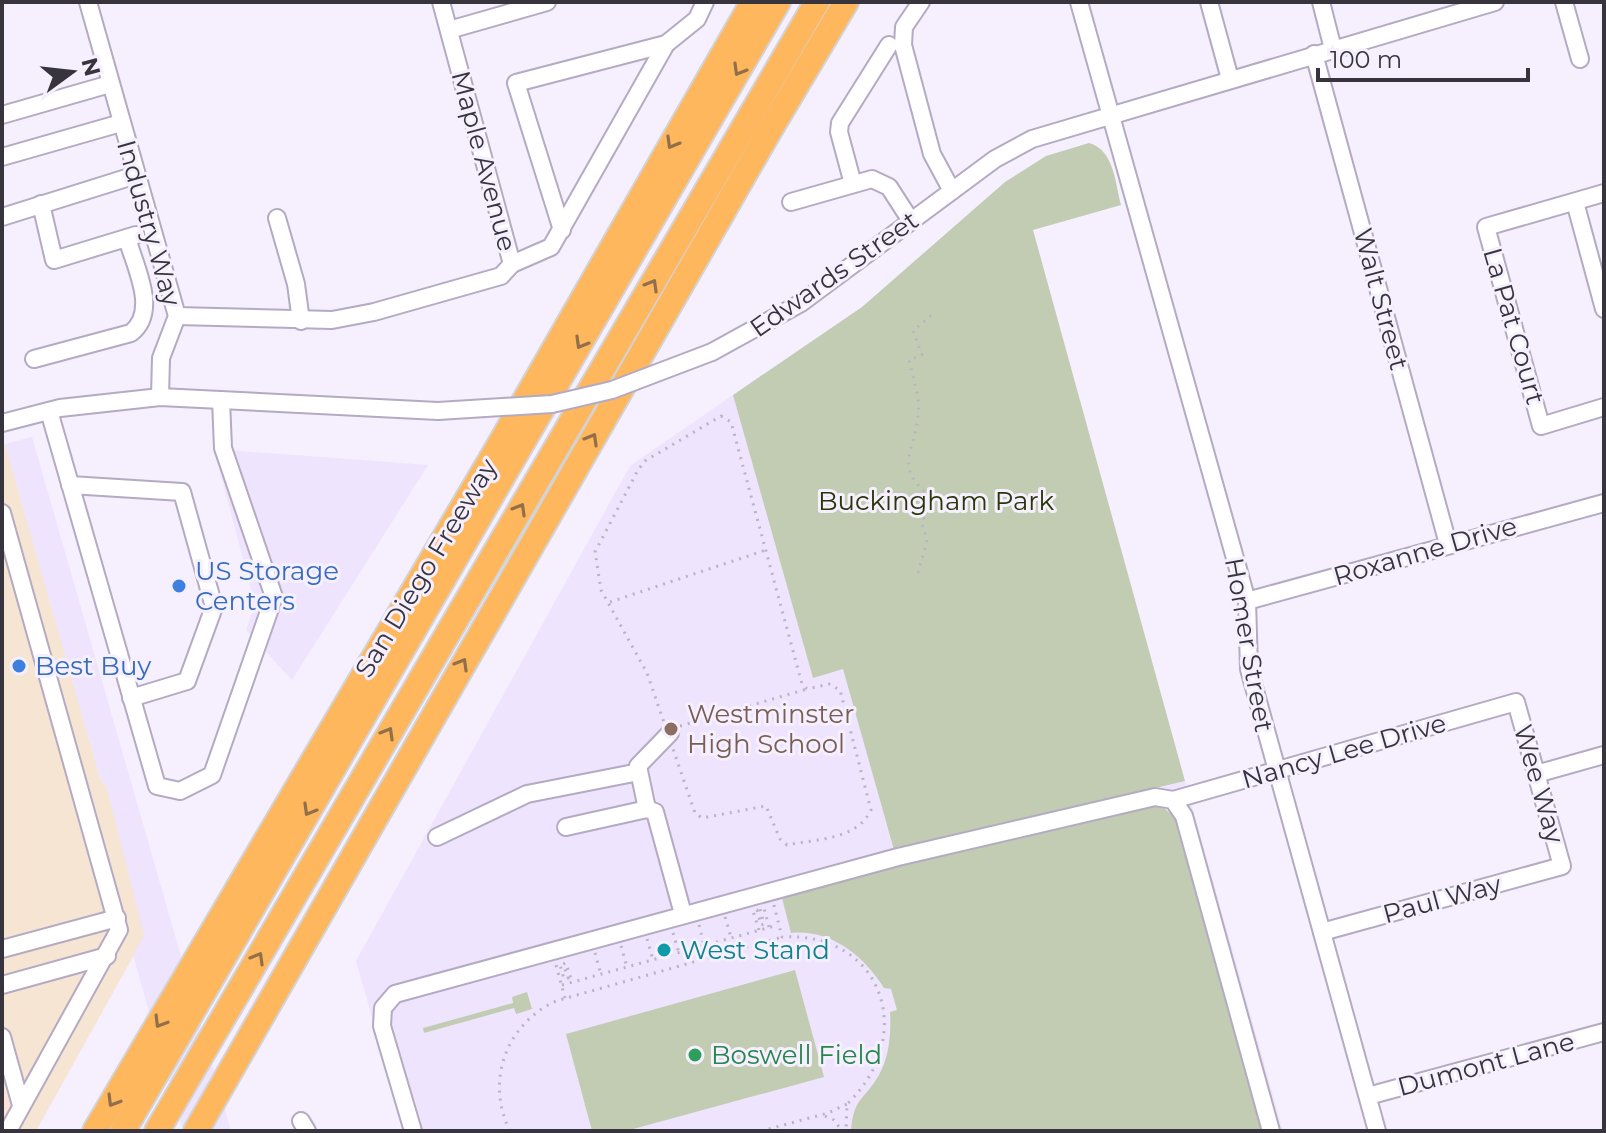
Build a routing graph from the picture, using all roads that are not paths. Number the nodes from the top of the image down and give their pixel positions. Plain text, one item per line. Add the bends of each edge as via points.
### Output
1 (88, 2) edge
2 (441, 2) edge
3 (547, 2) edge
4 (705, 2) edge
5 (753, 2) edge
6 (778, 2) edge
7 (817, 2) edge
8 (846, 2) edge
9 (921, 2) edge
10 (1079, 2) edge
11 (1209, 2) edge
12 (1321, 2) edge
13 (1493, 2) edge
14 (1564, 2) edge
15 (449, 30) junction
16 (666, 44) junction
17 (889, 45) dead end
18 (1333, 49) junction
19 (1314, 54) junction
20 (1580, 59) dead end
21 (1230, 79) junction
22 (110, 84) junction
23 (1109, 113) junction
24 (2, 115) edge
25 (121, 123) junction
26 (2, 157) edge
27 (136, 175) junction
28 (853, 184) junction
29 (952, 191) junction
30 (1604, 193) edge
31 (791, 202) dead end
32 (1575, 202) junction
33 (41, 204) junction
34 (2, 217) edge
35 (277, 218) dead end
36 (911, 221) junction
37 (562, 230) junction
38 (151, 231) junction
39 (127, 238) junction
40 (512, 264) junction
41 (1604, 309) edge
42 (177, 316) junction
43 (301, 321) junction
44 (34, 359) dead end
45 (160, 397) junction
46 (221, 400) junction
47 (1604, 407) edge
48 (49, 411) junction
49 (2, 423) edge
50 (70, 485) junction
51 (1604, 503) edge
52 (2, 513) edge
53 (1448, 544) junction
54 (1247, 601) junction
55 (131, 698) junction
56 (1516, 702) joint
57 (669, 732) road end
58 (1604, 755) edge
59 (1274, 770) junction
60 (639, 772) junction
61 (1536, 774) junction
62 (1173, 800) junction
63 (647, 809) junction
64 (566, 827) dead end
65 (437, 837) dead end
66 (1562, 866) joint
67 (683, 914) junction
68 (117, 918) junction
69 (1322, 932) junction
70 (2, 949) edge
71 (107, 956) junction
72 (199, 979) junction
73 (2, 985) edge
74 (1604, 1032) edge
75 (2, 1037) edge
76 (142, 1076) junction
77 (1368, 1096) junction
78 (21, 1105) junction
79 (160, 1125) edge
80 (8, 1131) edge
81 (95, 1131) edge
82 (123, 1131) edge
83 (196, 1131) edge
84 (413, 1131) edge
85 (1271, 1131) edge
86 (1377, 1131) edge

1 - 22 street, Industry Way
2 - 15 street, Maple Avenue
3 - 15 street
4 - 16 street via 697,19
5 -> 72 highway, San Diego Freeway via 497,449 281,810
6 -> 72 highway
79 -> 7 highway
83 -> 8 highway
9 - 29 street via 904,27 903,45 932,154
10 - 23 street, Homer Street
11 - 21 street
12 - 18 street
13 - 18 street, Edwards Street
14 - 20 street
15 - 40 street, Maple Avenue
16 - 37 street
16 - 37 street via 516,83
17 - 28 street via 840,123
18 - 19 street, Edwards Street
19 - 21 street, Edwards Street
19 - 53 street, Walt Street
21 - 23 street, Edwards Street
22 - 24 street
22 - 25 street, Industry Way
23 - 29 street, Edwards Street via 1013,148
23 - 54 street, Homer Street
25 - 26 street
25 - 27 street, Industry Way
27 - 33 street
27 - 38 street, Industry Way
28 - 31 street
28 - 36 street via 882,181
29 - 36 street, Edwards Street
30 - 32 street
32 - 41 street
32 - 47 street, La Pat Court via 1486,227 1541,426
33 - 34 street
33 - 39 street via 54,260
35 - 43 street
36 - 46 street, Edwards Street, bridge via 801,303 712,352 612,390 552,404 438,411
37 - 40 street via 551,247
38 - 39 street
38 - 42 street, Industry Way
39 - 44 street via 146,309 143,324 131,333
40 - 43 street, Maple Avenue via 501,276 374,312
42 - 43 street, Maple Avenue
42 - 45 street, Industry Way via 161,358
45 - 46 street, Edwards Street
45 - 48 street, Edwards Street
46 - 55 street via 223,448 274,597 212,775 180,791 157,786
48 - 49 street, Edwards Street
48 - 50 street
50 - 55 street
50 - 55 street via 182,492 214,607 187,681
51 - 53 street, Roxanne Drive
52 - 68 street
53 - 54 street, Roxanne Drive
54 - 59 street, Homer Street via 1249,669
56 - 59 street, Nancy Lee Drive
56 - 61 street, Wee Way
57 - 60 street via 645,756
58 - 61 street
59 - 62 street, Nancy Lee Drive
59 - 69 street, Homer Street
60 - 63 street
60 - 65 street via 527,794
61 - 66 street, Wee Way
62 - 67 street, Nancy Lee Drive via 1155,797 1118,804
62 - 85 street via 1184,816
63 - 64 street
63 - 67 street via 655,812
66 - 69 street, Paul Way
67 - 84 street, Nancy Lee Drive via 395,994 383,1008 382,1026
68 - 70 street
68 - 71 street via 119,930
69 - 77 street, Homer Street
71 - 73 street
71 - 78 street
72 -> 76 highway, San Diego Freeway
74 - 77 street, Dumont Lane
75 - 78 street
76 -> 81 highway, San Diego Freeway
76 - 82 highway
77 - 86 street, Homer Street
78 - 80 street

